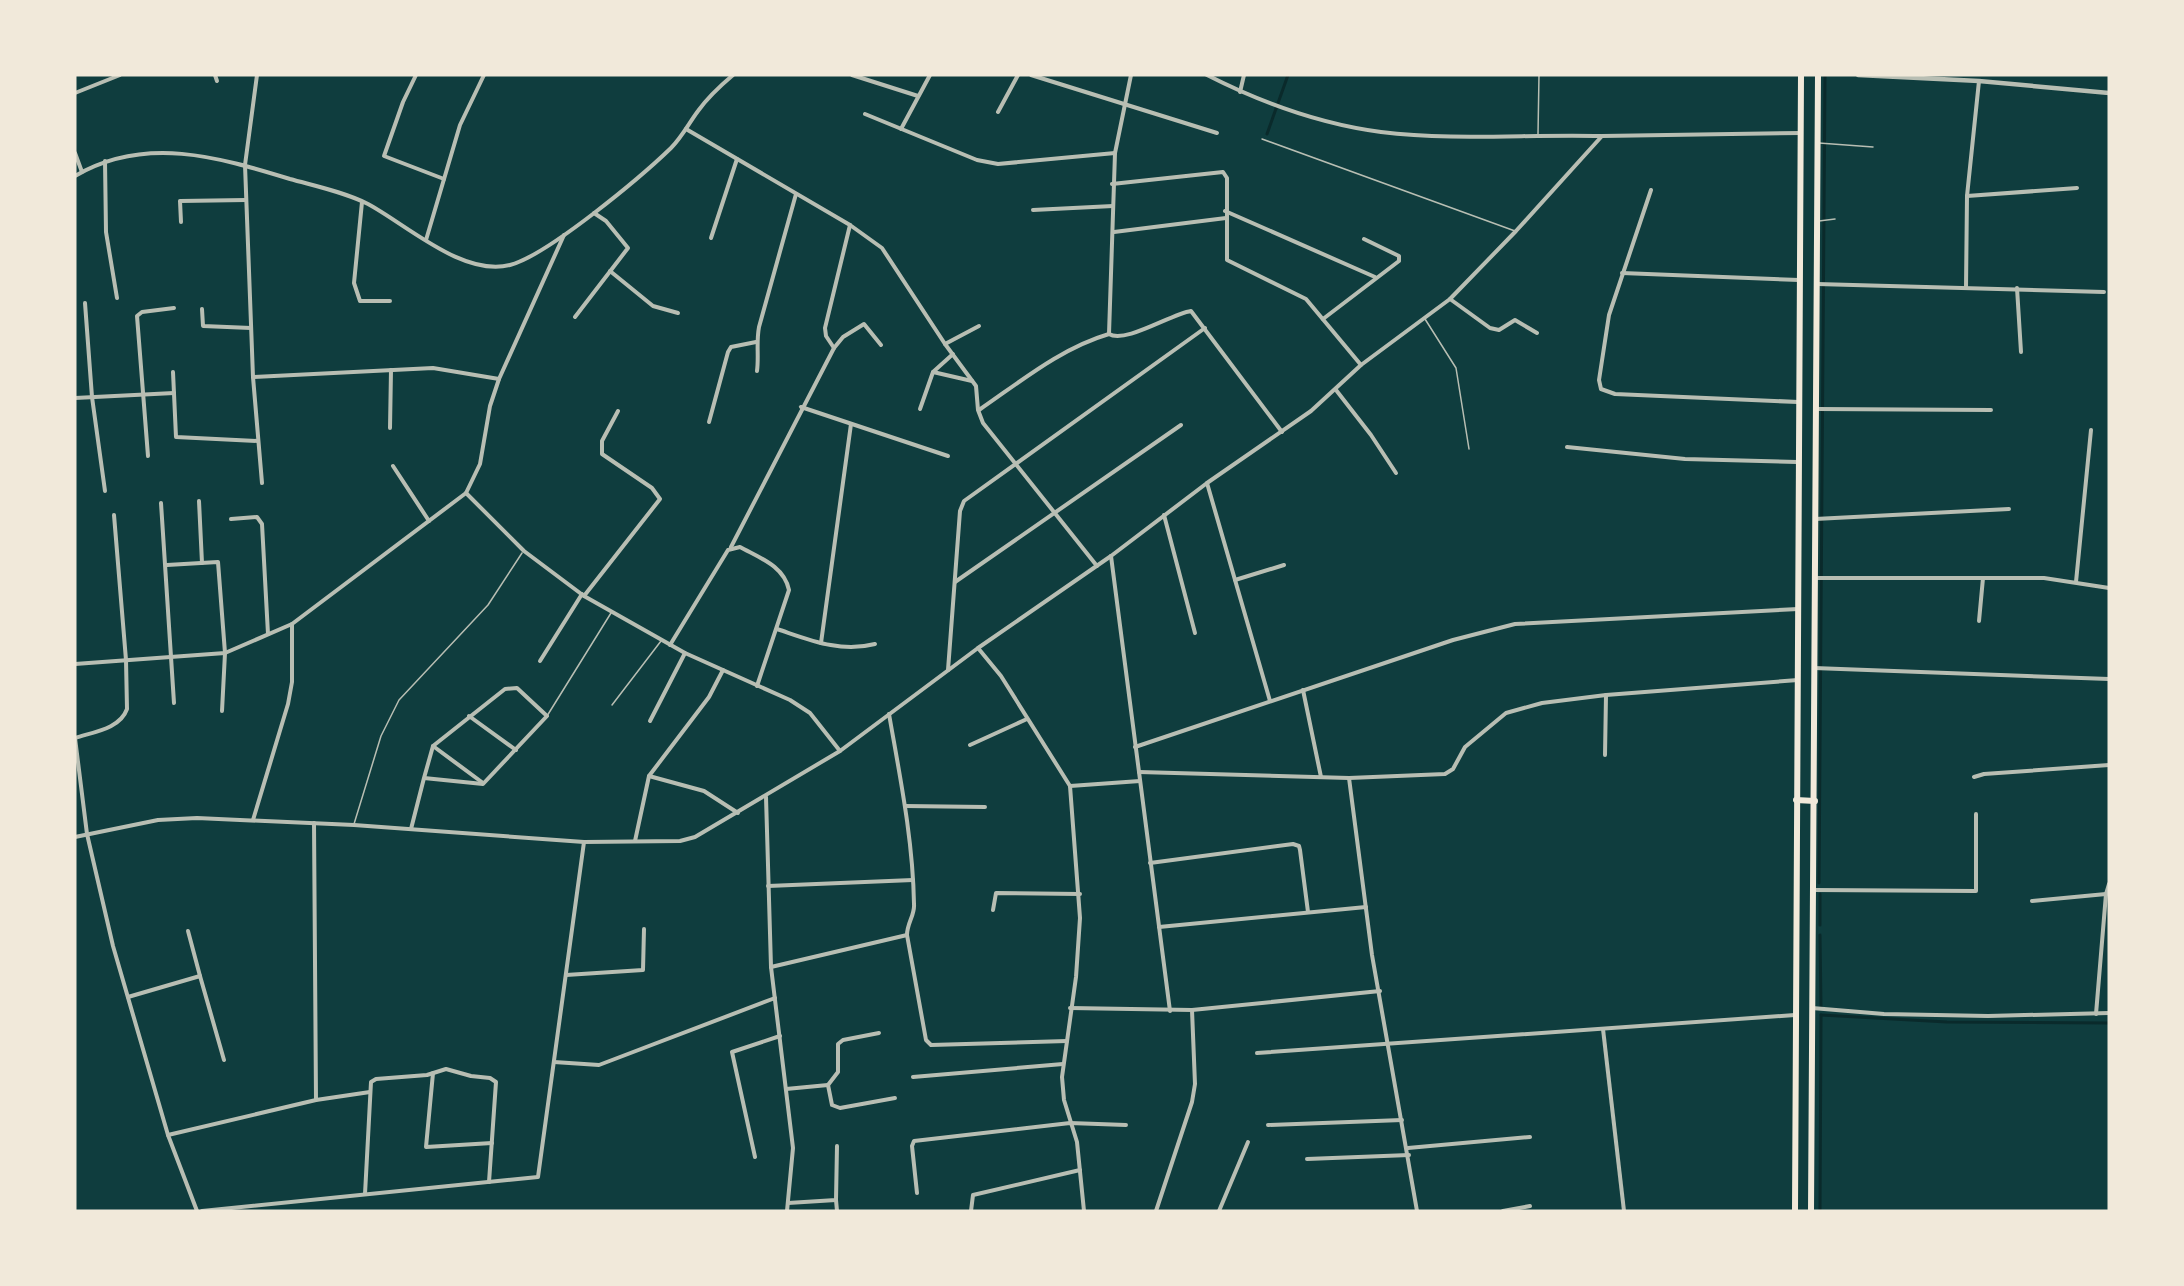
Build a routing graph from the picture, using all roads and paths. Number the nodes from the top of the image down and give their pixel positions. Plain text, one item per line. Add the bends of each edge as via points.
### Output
1 (120, 75) edge
2 (215, 75) edge
3 (257, 75) edge
4 (416, 75) edge
5 (484, 75) edge
6 (733, 75) edge
7 (852, 75) edge
8 (930, 75) edge
9 (1018, 75) edge
10 (1031, 75) edge
11 (1131, 75) edge
12 (1207, 75) edge
13 (1244, 75) edge
14 (1539, 75) edge
15 (1801, 75) edge
16 (1818, 75) edge
17 (1858, 75) edge
18 (1948, 78) edge
19 (1976, 79) edge
20 (217, 81) dead end
21 (1240, 92) junction
22 (75, 93) edge
23 (2109, 93) edge
24 (918, 96) junction
25 (1125, 104) junction
26 (998, 112) dead end
27 (865, 114) dead end
28 (686, 129) junction
29 (900, 129) junction
30 (1217, 133) dead end
31 (1801, 133) junction
32 (1538, 134) junction
33 (1602, 136) junction
34 (1263, 139) dead end
35 (1820, 144) junction
36 (1873, 147) dead end
37 (75, 153) edge
38 (1115, 153) junction
39 (737, 159) junction
40 (105, 161) junction
41 (245, 165) junction
42 (82, 172) junction
43 (75, 176) edge
44 (444, 179) junction
45 (1112, 184) junction
46 (2077, 188) dead end
47 (1651, 190) dead end
48 (796, 194) junction
49 (1967, 196) junction
50 (246, 200) junction
51 (362, 202) junction
52 (1113, 206) junction
53 (1033, 210) dead end
54 (1225, 211) junction
55 (594, 213) junction
56 (1226, 218) junction
57 (1835, 219) dead end
58 (1820, 221) junction
59 (182, 222) dead end
60 (850, 225) junction
61 (1516, 231) junction
62 (1113, 232) junction
63 (565, 233) junction
64 (711, 238) dead end
65 (1364, 239) dead end
66 (426, 240) junction
67 (610, 271) junction
68 (1622, 273) junction
69 (1375, 277) junction
70 (1799, 280) junction
71 (1818, 285) junction
72 (1966, 288) junction
73 (2018, 288) junction
74 (2104, 292) dead end
75 (117, 298) dead end
76 (1450, 299) junction
77 (390, 301) dead end
78 (85, 303) dead end
79 (174, 308) dead end
80 (202, 309) dead end
81 (678, 313) dead end
82 (575, 317) dead end
83 (1424, 318) junction
84 (1323, 319) junction
85 (979, 326) dead end
86 (251, 328) junction
87 (1205, 328) junction
88 (1537, 333) dead end
89 (1109, 334) junction
90 (756, 342) junction
91 (945, 344) junction
92 (881, 345) dead end
93 (834, 348) junction
94 (2021, 352) dead end
95 (953, 354) junction
96 (1361, 365) junction
97 (391, 370) junction
98 (173, 372) dead end
99 (757, 372) dead end
100 (933, 372) junction
101 (253, 377) junction
102 (499, 379) junction
103 (972, 381) junction
104 (1336, 390) junction
105 (174, 393) junction
106 (142, 394) junction
107 (92, 397) junction
108 (75, 398) edge
109 (1798, 402) junction
110 (801, 407) junction
111 (920, 409) dead end
112 (1819, 409) junction
113 (1991, 410) dead end
114 (618, 411) dead end
115 (978, 411) junction
116 (709, 422) dead end
117 (851, 424) junction
118 (1181, 425) dead end
119 (390, 428) dead end
120 (2091, 430) dead end
121 (1282, 432) junction
122 (258, 441) junction
123 (1567, 447) dead end
124 (1469, 449) dead end
125 (148, 456) dead end
126 (948, 456) dead end
127 (1797, 462) junction
128 (1017, 463) junction
129 (393, 466) dead end
130 (1396, 473) dead end
131 (262, 483) dead end
132 (1206, 483) junction
133 (105, 491) dead end
134 (466, 493) junction
135 (199, 501) dead end
136 (161, 503) dead end
137 (2009, 509) dead end
138 (1052, 512) junction
139 (114, 515) dead end
140 (1164, 515) junction
141 (231, 519) dead end
142 (1817, 519) junction
143 (429, 521) junction
144 (731, 547) junction
145 (524, 551) junction
146 (1111, 556) junction
147 (202, 563) junction
148 (167, 565) junction
149 (1284, 565) dead end
150 (1097, 566) junction
151 (1817, 578) junction
152 (1983, 578) junction
153 (1235, 580) junction
154 (955, 582) junction
155 (2076, 582) junction
156 (2109, 588) edge
157 (583, 595) junction
158 (1798, 609) junction
159 (612, 612) junction
160 (1979, 621) dead end
161 (292, 624) junction
162 (777, 629) junction
163 (1195, 633) dead end
164 (268, 634) junction
165 (661, 640) junction
166 (821, 643) junction
167 (875, 644) dead end
168 (670, 645) junction
169 (978, 648) junction
170 (225, 653) junction
171 (685, 653) junction
172 (171, 657) junction
173 (126, 660) junction
174 (540, 661) dead end
175 (75, 664) edge
176 (1816, 669) junction
177 (723, 670) junction
178 (948, 670) junction
179 (2109, 679) edge
180 (1798, 680) junction
181 (757, 686) junction
182 (1304, 690) junction
183 (1606, 695) junction
184 (1270, 701) junction
185 (174, 703) dead end
186 (612, 705) dead end
187 (222, 711) dead end
188 (889, 714) junction
189 (469, 716) junction
190 (547, 716) junction
191 (1027, 719) junction
192 (650, 721) dead end
193 (75, 738) edge
194 (970, 745) dead end
195 (433, 746) junction
196 (1135, 747) junction
197 (516, 750) junction
198 (840, 751) junction
199 (1605, 755) dead end
200 (2109, 765) edge
201 (1139, 772) junction
202 (649, 776) junction
203 (1322, 777) junction
204 (1974, 777) dead end
205 (424, 778) junction
206 (1349, 778) junction
207 (1140, 781) junction
208 (483, 784) junction
209 (1070, 786) junction
210 (766, 797) junction
211 (1796, 801) junction
212 (1815, 801) junction
213 (906, 806) junction
214 (986, 807) dead end
215 (738, 813) junction
216 (1976, 814) dead end
217 (253, 820) junction
218 (314, 823) junction
219 (354, 825) junction
220 (411, 829) junction
221 (87, 834) junction
222 (75, 837) edge
223 (636, 841) junction
224 (584, 842) junction
225 (1150, 863) junction
226 (913, 880) junction
227 (2109, 884) edge
228 (768, 886) junction
229 (1813, 890) junction
230 (1080, 894) junction
231 (2106, 894) junction
232 (2032, 902) dead end
233 (1366, 907) junction
234 (993, 910) dead end
235 (1308, 912) junction
236 (1159, 927) junction
237 (644, 929) dead end
238 (188, 931) dead end
239 (907, 935) junction
240 (771, 967) junction
241 (566, 975) junction
242 (200, 976) junction
243 (1380, 992) junction
244 (128, 997) junction
245 (775, 998) junction
246 (1070, 1008) junction
247 (1813, 1008) junction
248 (1192, 1010) junction
249 (1170, 1011) junction
250 (2109, 1013) edge
251 (2096, 1014) junction
252 (1796, 1015) junction
253 (1603, 1029) junction
254 (879, 1033) dead end
255 (780, 1036) junction
256 (1067, 1041) junction
257 (1390, 1045) junction
258 (1257, 1053) dead end
259 (224, 1060) dead end
260 (554, 1062) junction
261 (1063, 1064) junction
262 (433, 1073) junction
263 (913, 1077) dead end
264 (828, 1086) junction
265 (786, 1089) junction
266 (370, 1092) junction
267 (895, 1098) dead end
268 (316, 1100) junction
269 (1402, 1120) junction
270 (1070, 1124) junction
271 (1126, 1125) dead end
272 (1268, 1125) dead end
273 (168, 1135) junction
274 (1530, 1137) dead end
275 (1248, 1142) dead end
276 (492, 1143) junction
277 (837, 1146) dead end
278 (1408, 1148) junction
279 (1409, 1155) junction
280 (755, 1157) dead end
281 (1307, 1159) dead end
282 (1080, 1170) junction
283 (489, 1182) junction
284 (917, 1193) dead end
285 (365, 1194) junction
286 (836, 1200) junction
287 (788, 1203) junction
288 (1530, 1206) dead end
289 (197, 1211) edge
290 (202, 1211) edge
291 (787, 1211) edge
292 (837, 1211) edge
293 (971, 1211) edge
294 (1084, 1211) edge
295 (1156, 1211) edge
296 (1219, 1211) edge
297 (1417, 1211) edge
298 (1503, 1211) edge
299 (1624, 1211) edge
300 (1795, 1211) edge
301 (1811, 1211) edge

1 - 22 street
2 - 20 street
3 - 41 street
4 - 44 street via 384,156
5 - 44 street via 460,125
6 - 28 street via 713,93
7 - 24 street
8 - 24 street
9 - 26 street
10 - 25 street
11 - 25 street
12 - 21 street
13 - 21 street
14 - 32 lane
15 - 31 main road
16 - 35 main road
17 - 18 street
18 - 19 street
19 - 23 street
19 - 49 street
21 - 32 street via 1343,125 1397,134
24 - 29 street
25 - 30 street
25 - 38 street
27 - 29 street
28 - 39 street
28 - 55 street via 673,147
29 - 38 street via 977,160 998,164
31 - 33 street
31 - 70 main road
32 - 33 street
33 - 61 street
34 - 61 lane
35 - 36 lane
35 - 58 main road
37 - 42 street
38 - 45 street
39 - 48 street
39 - 64 street
40 - 41 street via 120,156 192,153
40 - 42 street
40 - 75 street via 106,232
41 - 50 street
41 - 51 street
42 - 43 street
44 - 66 street
45 - 52 street
45 - 54 street via 1221,172 1227,178
46 - 49 street
47 - 68 street
48 - 60 street
48 - 90 street
49 - 72 street
50 - 59 street via 180,201
50 - 86 street
51 - 66 street
51 - 77 street via 356,295 360,301
52 - 53 street
52 - 62 street
54 - 56 street
54 - 69 street
55 - 63 street
55 - 67 street via 606,221 628,248
56 - 62 street
56 - 84 street via 1227,260 1306,299
57 - 58 lane
58 - 71 main road
60 - 91 street via 882,248
60 - 93 street via 825,328
61 - 76 street
62 - 89 street
63 - 66 street via 527,258 495,267 465,261
63 - 102 street
65 - 69 street via 1400,258
67 - 81 street via 653,306
67 - 82 street
68 - 70 street
68 - 109 street via 1609,315 1601,389 1614,394
69 - 84 street
70 - 109 main road
71 - 72 street
71 - 112 main road
72 - 73 street
73 - 74 street
73 - 94 street
76 - 83 street
76 - 88 street via 1490,328 1498,330 1515,320
78 - 107 street
79 - 106 street via 138,314
80 - 86 street via 203,326
83 - 96 street
83 - 124 lane via 1456,368
84 - 96 street
85 - 91 street
86 - 101 street
87 - 89 street via 1191,311 1125,335
87 - 121 street
87 - 128 street
89 - 115 street via 1084,341 1063,353
90 - 99 street
90 - 116 street via 731,347 728,352
91 - 95 street
92 - 93 street via 864,324
93 - 110 street
95 - 100 street
95 - 103 street
96 - 104 street
97 - 101 street
97 - 102 street via 434,368
97 - 119 street
98 - 105 street
100 - 103 street
100 - 111 street
101 - 122 street
102 - 134 street via 480,464
103 - 115 street
104 - 121 street
104 - 130 street
105 - 106 street
105 - 122 street via 176,437
106 - 107 street
106 - 125 street
107 - 108 street
107 - 133 street
109 - 127 main road
110 - 117 street
110 - 144 street
112 - 113 street
112 - 142 main road
114 - 157 street via 602,441 602,454 652,488 660,499
115 - 128 street via 983,423
117 - 126 street
117 - 166 street
118 - 138 street
120 - 155 street
121 - 132 street
122 - 131 street
123 - 127 street via 1685,459
127 - 158 main road
128 - 138 street
128 - 154 street via 961,505
129 - 143 street
132 - 140 street
132 - 153 street
134 - 143 street
134 - 145 street
135 - 147 street
136 - 148 street
137 - 142 street
138 - 150 street
138 - 154 street
139 - 173 street
140 - 146 street
140 - 163 street
141 - 164 street via 257,518 262,524
142 - 151 main road
143 - 161 street
144 - 162 street via 740,547 779,569 786,578 789,590
144 - 168 street
145 - 157 street
145 - 219 lane via 488,605 399,700 381,736
146 - 150 street
146 - 196 street
147 - 148 street
147 - 170 street via 218,562
148 - 172 street
149 - 153 street
150 - 169 street
151 - 152 street
151 - 176 main road
152 - 155 street
152 - 160 street
153 - 184 street
154 - 178 street
155 - 156 street
157 - 159 street
157 - 174 street
158 - 180 main road
158 - 182 street via 1515,624 1453,640
159 - 165 street
159 - 190 lane
161 - 164 street
161 - 217 street via 288,704
162 - 166 street
162 - 181 street
164 - 170 street
165 - 168 street
165 - 186 lane
166 - 167 street via 855,649
168 - 171 street
169 - 178 street
169 - 191 street
170 - 172 street
170 - 187 street
171 - 177 street
171 - 192 street
172 - 173 street
172 - 185 street
173 - 175 street
173 - 193 street via 124,717 113,725
176 - 179 street
176 - 212 main road
177 - 181 street
177 - 202 street via 709,697
178 - 188 street
180 - 183 street
180 - 211 main road
181 - 198 street via 810,713
182 - 184 street
182 - 203 street
183 - 199 street
183 - 206 street via 1506,712 1466,747 1453,769 1445,774
184 - 196 street
188 - 198 street
188 - 213 street
189 - 190 street via 511,687
189 - 195 street
189 - 197 street
190 - 197 street
191 - 194 street
191 - 209 street
193 - 221 street
195 - 205 street
195 - 208 street
196 - 201 street
197 - 208 street
198 - 210 street
200 - 204 street
201 - 203 street
201 - 207 street
202 - 215 street via 704,791
202 - 223 street
203 - 206 street
205 - 208 street
205 - 220 street
206 - 233 street
207 - 209 street
207 - 225 street
209 - 230 street
210 - 215 street
210 - 228 street
211 - 212 main road
211 - 252 main road
212 - 229 main road
213 - 214 street
213 - 226 street
215 - 223 street via 695,837
216 - 229 street via 1976,891
217 - 218 street
217 - 221 street via 158,820
218 - 219 street
218 - 268 street
219 - 220 street
220 - 224 street
221 - 222 street
221 - 244 street
223 - 224 street
224 - 241 street
225 - 235 street via 1293,843 1300,850
225 - 236 street
226 - 228 street
226 - 239 street via 914,910
227 - 231 street
228 - 240 street
229 - 247 main road
230 - 234 street via 996,893
230 - 246 street via 1079,945
231 - 232 street
231 - 251 street
233 - 235 street
233 - 243 street
235 - 236 street
236 - 249 street
237 - 241 street via 643,970
238 - 242 street
239 - 240 street
239 - 256 street via 928,1043
240 - 245 street
241 - 260 street
242 - 244 street
242 - 259 street
243 - 248 street
243 - 257 street
244 - 273 street
245 - 255 street
245 - 260 street via 599,1065
246 - 249 street
246 - 256 street
247 - 251 street via 1884,1014
247 - 301 main road
248 - 249 street
248 - 295 street via 1192,1102
250 - 251 street
252 - 253 street
252 - 300 main road
253 - 257 street
253 - 299 street
254 - 264 street via 838,1044 838,1072
255 - 265 street
255 - 280 street via 732,1052
256 - 261 street
257 - 258 street
257 - 269 street
260 - 283 street via 538,1177
261 - 263 street
261 - 270 street via 1064,1100
262 - 266 street via 376,1079 371,1082
262 - 276 street via 452,1070 496,1082
262 - 276 street via 426,1147
264 - 265 street
264 - 267 street via 834,1107
265 - 287 street via 793,1148
266 - 268 street
266 - 285 street
268 - 273 street
269 - 272 street
269 - 278 street
270 - 271 street
270 - 282 street via 1077,1142
270 - 284 street via 914,1141
273 - 289 street
274 - 278 street
275 - 296 street
276 - 283 street
277 - 286 street
278 - 279 street
279 - 281 street
279 - 297 street
282 - 293 street via 973,1195
282 - 294 street
283 - 285 street
285 - 290 street
286 - 287 street
286 - 292 street
287 - 291 street
288 - 298 street

